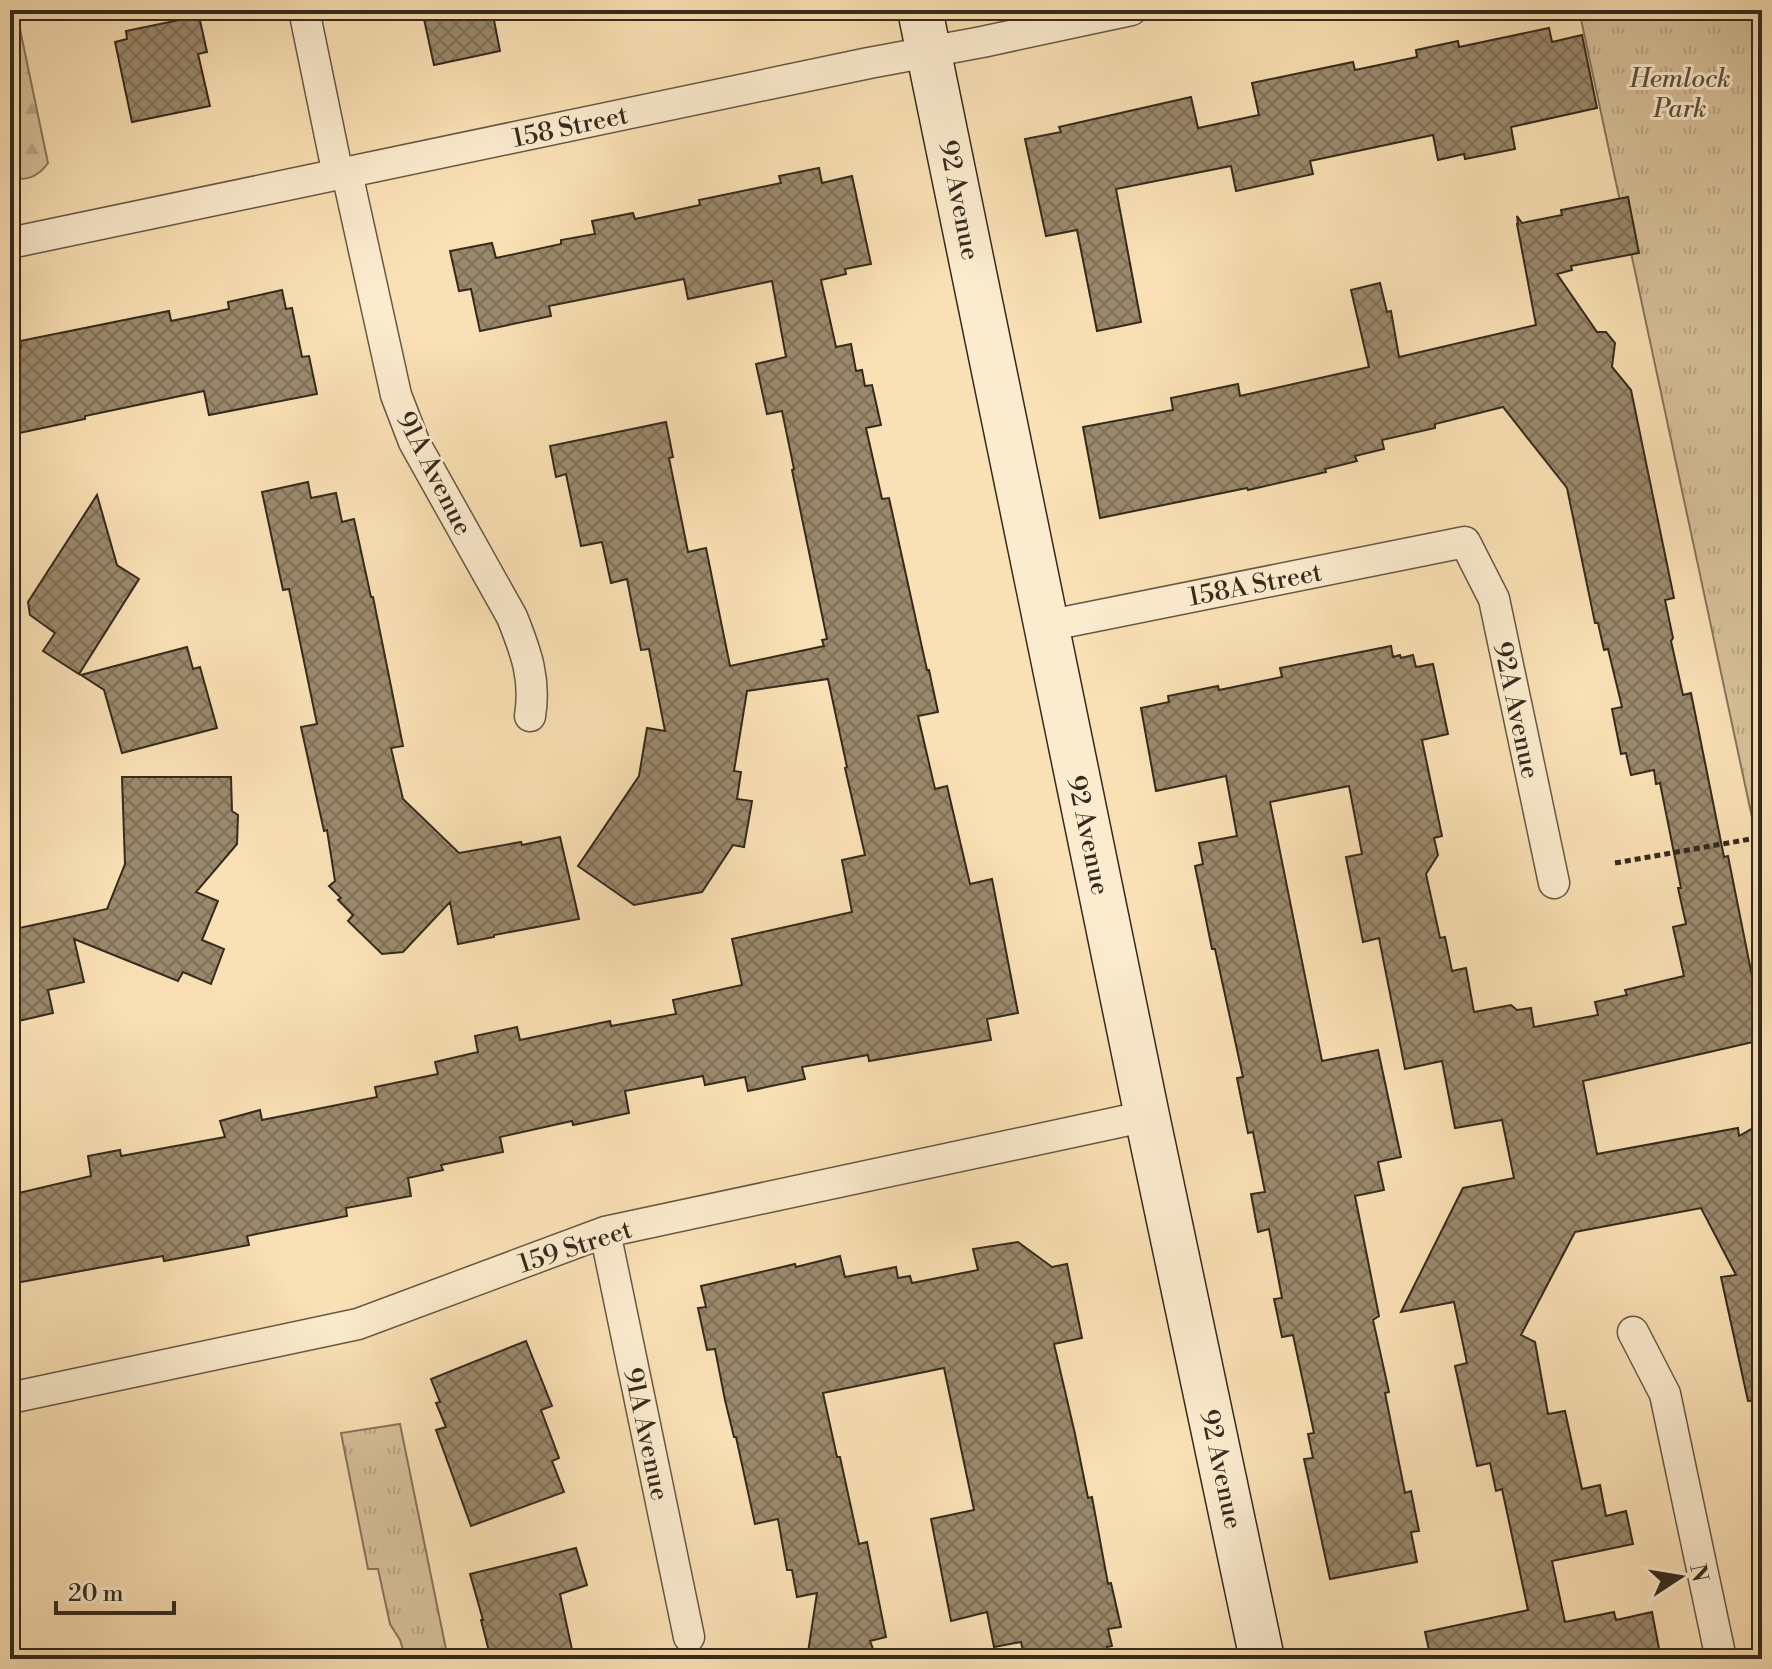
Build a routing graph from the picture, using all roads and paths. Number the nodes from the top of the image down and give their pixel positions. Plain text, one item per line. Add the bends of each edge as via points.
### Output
1 (304, 10) edge
2 (1131, 10) edge
3 (925, 30) edge
4 (342, 174) junction
5 (10, 243) edge
6 (1465, 542) joint
7 (1046, 626) junction
8 (530, 716) dead end
9 (1762, 837) edge
10 (1615, 863) dead end
11 (1554, 883) dead end
12 (1147, 1116) junction
13 (605, 1232) junction
14 (1633, 1332) dead end
15 (10, 1398) edge
16 (689, 1637) dead end
17 (1262, 1659) edge
18 (1721, 1659) edge

1 - 4 street, 91A Avenue
2 - 3 street, 158 Street via 982,42
3 - 4 street, 158 Street
3 - 7 street, 92 Avenue
4 - 5 street, 158 Street
4 - 8 street, 91A Avenue via 396,395 414,442 512,617 531,671
6 - 7 street, 158A Street
6 - 11 street, 92A Avenue via 1494,599
7 - 12 street, 92 Avenue
9 - 10 path
12 - 13 street, 159 Street
12 - 17 street, 92 Avenue
13 - 15 street, 159 Street via 358,1324
13 - 16 street, 91A Avenue
14 - 18 street via 1665,1394

